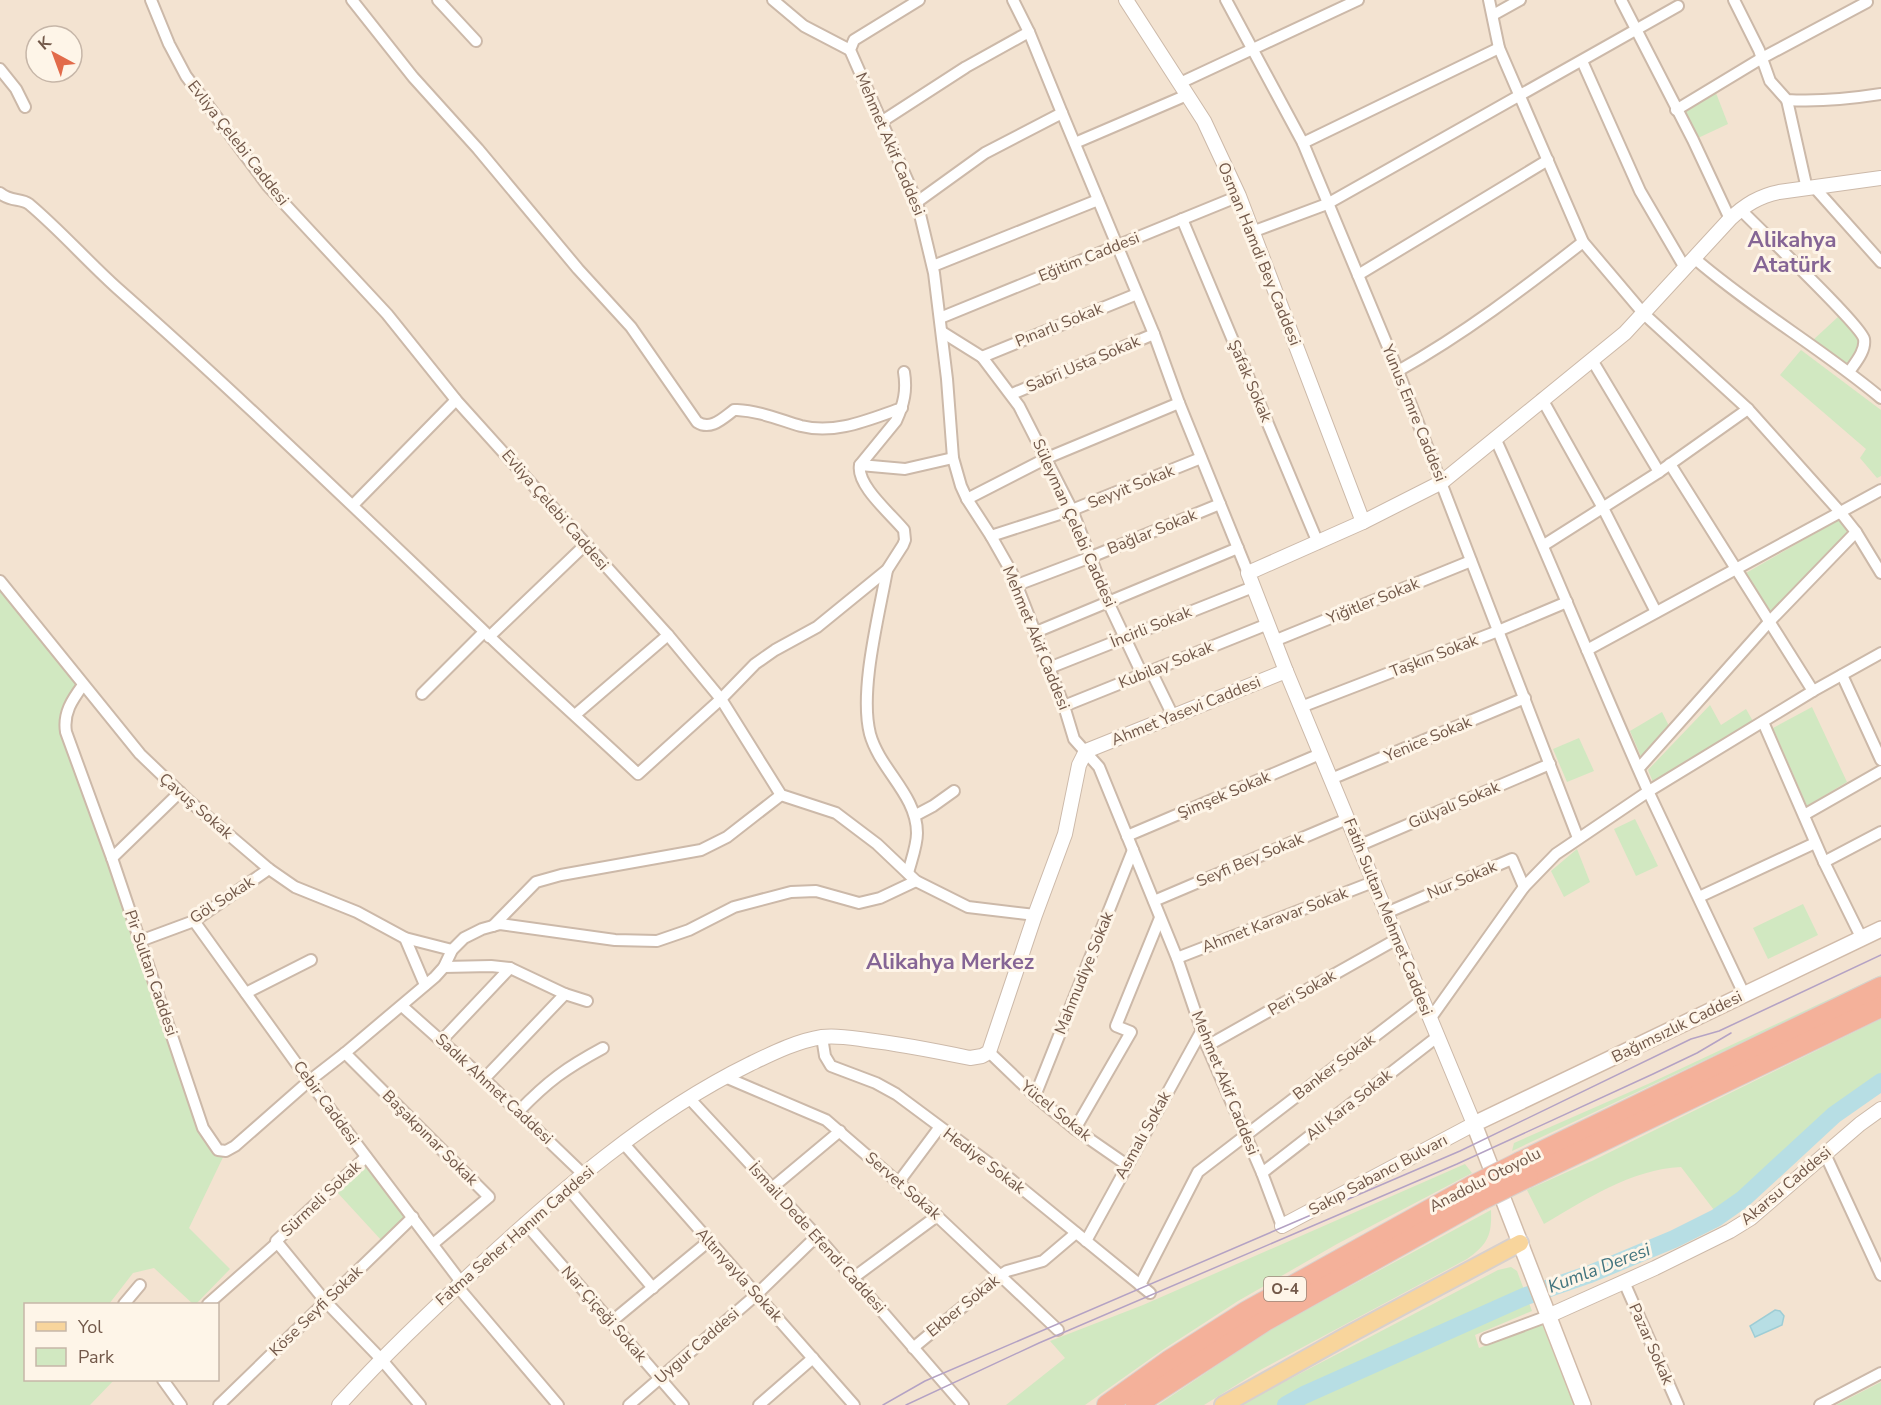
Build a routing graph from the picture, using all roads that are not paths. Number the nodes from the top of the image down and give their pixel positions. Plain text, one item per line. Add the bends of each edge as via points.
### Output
1 (151, 0) edge
2 (352, 0) edge
3 (438, 0) edge
4 (773, 0) edge
5 (1013, 0) edge
6 (1126, 0) edge
7 (1227, 0) edge
8 (1358, 0) edge
9 (1489, 0) edge
10 (1520, 0) edge
11 (1621, 0) edge
12 (1734, 0) edge
13 (914, 2) edge
14 (1867, 2) dead end
15 (1678, 6) dead end
16 (1493, 15) junction
17 (1636, 30) junction
18 (1029, 32) junction
19 (476, 41) dead end
20 (1499, 48) junction
21 (850, 50) junction
22 (1252, 50) junction
23 (1762, 58) junction
24 (1582, 61) junction
25 (0, 69) edge
26 (1184, 89) junction
27 (1881, 94) edge
28 (1520, 95) junction
29 (1787, 100) junction
30 (26, 107) dead end
31 (1676, 110) junction
32 (1062, 113) junction
33 (881, 122) junction
34 (1075, 143) junction
35 (1303, 143) junction
36 (1548, 160) junction
37 (1881, 178) edge
38 (1811, 188) junction
39 (0, 193) edge
40 (1239, 196) junction
41 (1098, 200) junction
42 (917, 202) junction
43 (1327, 204) junction
44 (1735, 214) junction
45 (1182, 219) junction
46 (1252, 232) junction
47 (1583, 242) junction
48 (1117, 245) junction
49 (1881, 262) edge
50 (1689, 263) junction
51 (933, 266) junction
52 (1358, 275) junction
53 (1137, 294) junction
54 (1644, 314) junction
55 (940, 318) junction
56 (942, 332) junction
57 (1154, 334) junction
58 (982, 357) junction
59 (1592, 360) junction
60 (1398, 371) junction
61 (904, 372) dead end
62 (1849, 372) junction
63 (1878, 391) edge
64 (1012, 394) junction
65 (1542, 399) junction
66 (456, 400) junction
67 (1179, 403) junction
68 (902, 408) junction
69 (1748, 409) junction
70 (1495, 438) junction
71 (953, 458) junction
72 (1047, 458) junction
73 (1201, 458) junction
74 (1670, 464) junction
75 (860, 465) junction
76 (1659, 472) junction
77 (1442, 482) junction
78 (1881, 490) edge
79 (967, 499) junction
80 (1220, 504) junction
81 (353, 505) junction
82 (1603, 508) junction
83 (1072, 510) junction
84 (1841, 513) junction
85 (1363, 522) junction
86 (1856, 532) junction
87 (991, 536) junction
88 (1318, 543) junction
89 (585, 545) junction
90 (1544, 545) junction
91 (1238, 548) junction
92 (1091, 557) junction
93 (1471, 561) junction
94 (887, 570) junction
95 (1736, 570) junction
96 (1248, 573) junction
97 (1881, 573) edge
98 (0, 581) edge
99 (1017, 585) junction
100 (1253, 586) junction
101 (1108, 602) junction
102 (1567, 602) junction
103 (1656, 612) junction
104 (1770, 621) junction
105 (1268, 624) junction
106 (1498, 631) junction
107 (1036, 632) junction
108 (487, 634) junction
109 (668, 635) junction
110 (1126, 638) junction
111 (1274, 641) junction
112 (1587, 650) junction
113 (1881, 653) edge
114 (1049, 668) junction
115 (1286, 671) junction
116 (1147, 673) junction
117 (1842, 675) junction
118 (83, 685) junction
119 (1813, 691) junction
120 (422, 694) dead end
121 (1525, 698) junction
122 (721, 699) junction
123 (1064, 706) junction
124 (1301, 707) junction
125 (575, 715) junction
126 (1173, 716) junction
127 (1764, 722) junction
128 (1086, 751) junction
129 (1320, 754) junction
130 (1881, 760) edge
131 (1550, 764) junction
132 (1640, 768) junction
133 (1881, 771) edge
134 (1330, 779) junction
135 (954, 791) dead end
136 (1649, 791) junction
137 (180, 792) junction
138 (780, 795) junction
139 (916, 815) junction
140 (1804, 815) junction
141 (1347, 819) junction
142 (1881, 832) edge
143 (1127, 836) junction
144 (1578, 838) junction
145 (1815, 843) junction
146 (1358, 846) junction
147 (1133, 850) junction
148 (112, 858) junction
149 (1824, 862) junction
150 (269, 869) junction
151 (912, 877) junction
152 (1373, 882) junction
153 (1524, 887) junction
154 (1699, 897) junction
155 (1154, 901) junction
156 (1386, 913) junction
157 (1035, 915) junction
158 (1160, 918) junction
159 (194, 921) junction
160 (493, 926) junction
161 (1881, 929) edge
162 (405, 938) junction
163 (1397, 939) junction
164 (1862, 939) junction
165 (140, 941) junction
166 (452, 950) junction
167 (1177, 958) junction
168 (311, 960) dead end
169 (444, 968) junction
170 (510, 968) junction
171 (425, 985) junction
172 (1881, 987) edge
173 (246, 993) junction
174 (565, 994) junction
175 (1744, 994) junction
176 (1422, 1000) junction
177 (587, 1001) dead end
178 (402, 1006) junction
179 (1881, 1007) edge
180 (1430, 1019) junction
181 (1202, 1030) junction
182 (822, 1037) junction
183 (1437, 1037) junction
184 (442, 1040) junction
185 (1208, 1046) junction
186 (603, 1048) dead end
187 (989, 1052) junction
188 (345, 1053) junction
189 (724, 1077) junction
190 (484, 1079) junction
191 (309, 1081) junction
192 (1035, 1096) junction
193 (689, 1098) junction
194 (1881, 1109) edge
195 (519, 1111) junction
196 (1474, 1124) junction
197 (939, 1128) junction
198 (1075, 1129) junction
199 (840, 1131) junction
200 (1246, 1134) junction
201 (624, 1144) junction
202 (1825, 1154) junction
203 (366, 1157) junction
204 (1126, 1165) junction
205 (1524, 1169) junction
206 (1262, 1173) junction
207 (584, 1174) junction
208 (898, 1184) junction
209 (567, 1187) junction
210 (773, 1187) junction
211 (1477, 1193) junction
212 (937, 1216) junction
213 (413, 1217) junction
214 (525, 1223) junction
215 (1282, 1226) joint
216 (1076, 1233) junction
217 (817, 1236) junction
218 (709, 1241) junction
219 (1086, 1241) junction
220 (277, 1242) junction
221 (1520, 1243) junction
222 (433, 1244) junction
223 (1001, 1275) junction
224 (1881, 1275) edge
225 (853, 1278) junction
226 (1624, 1282) junction
227 (459, 1284) junction
228 (1140, 1285) junction
229 (140, 1286) dead end
230 (653, 1288) junction
231 (1150, 1293) dead end
232 (756, 1295) junction
233 (326, 1302) junction
234 (126, 1303) edge
235 (210, 1303) edge
236 (1546, 1310) junction
237 (611, 1323) junction
238 (1058, 1330) dead end
239 (1486, 1339) dead end
240 (913, 1348) junction
241 (813, 1358) junction
242 (381, 1359) junction
243 (1881, 1373) edge
244 (660, 1378) junction
245 (164, 1381) edge
246 (180, 1405) edge
247 (219, 1405) edge
248 (339, 1405) edge
249 (420, 1405) edge
250 (558, 1405) edge
251 (628, 1405) edge
252 (683, 1405) edge
253 (759, 1405) edge
254 (854, 1405) edge
255 (963, 1405) edge
256 (1107, 1405) edge
257 (1136, 1405) edge
258 (1223, 1405) edge
259 (1583, 1405) edge
260 (1678, 1405) edge
261 (1820, 1405) edge

1 - 66 street, Evliya Çelebi Caddesi via 186,76 267,186 387,314
2 - 68 street via 413,77 631,327 697,422 712,425 734,410 742,410 804,426 835,428
3 - 19 street
4 - 21 street via 804,26
5 - 18 street
6 - 26 street, Osman Hamdi Bey Caddesi
7 - 22 street, Yunus Emre Caddesi
8 - 22 street
9 - 16 street
10 - 16 street
11 - 17 street
12 - 23 street
13 - 21 street via 854,40
14 - 23 street
15 - 17 street
16 - 20 street
17 - 24 street
17 - 31 street
18 - 32 street
18 - 33 street
20 - 28 street
20 - 35 street
21 - 33 street, Mehmet Akif Caddesi
22 - 26 street
22 - 35 street, Yunus Emre Caddesi
23 - 29 street via 1770,81
23 - 31 street
24 - 28 street
24 - 50 street via 1640,191
25 - 30 street
26 - 34 street
26 - 40 street, Osman Hamdi Bey Caddesi via 1204,121
27 - 29 street via 1810,102
28 - 36 street
28 - 43 street
29 - 38 street
31 - 44 street
32 - 34 street
32 - 42 street via 985,153
33 - 42 street, Mehmet Akif Caddesi
34 - 41 street
35 - 43 street, Yunus Emre Caddesi
36 - 47 street
36 - 52 street
37 - 38 street
38 - 44 street via 1770,194
38 - 49 street
39 - 81 street via 6,198 26,201
40 - 45 street, Eğitim Caddesi
40 - 46 street, Osman Hamdi Bey Caddesi
41 - 48 street
41 - 51 street
42 - 51 street, Mehmet Akif Caddesi
43 - 46 street
43 - 52 street, Yunus Emre Caddesi
44 - 50 street
44 - 62 street via 1863,336 1863,347
45 - 48 street, Eğitim Caddesi
45 - 88 street, Şafak Sokak
46 - 85 street, Osman Hamdi Bey Caddesi
47 - 54 street
47 - 60 street via 1489,314
48 - 53 street
48 - 55 street, Eğitim Caddesi
50 - 54 street
50 - 62 street
51 - 55 street, Mehmet Akif Caddesi
52 - 60 street, Yunus Emre Caddesi
53 - 57 street
53 - 58 street, Pınarlı Sokak
54 - 59 street
54 - 69 street
55 - 56 street, Mehmet Akif Caddesi
56 - 58 street, Süleyman Çelebi Caddesi
56 - 71 street, Mehmet Akif Caddesi
57 - 64 street, Sabri Usta Sokak
57 - 67 street
58 - 64 street, Süleyman Çelebi Caddesi
59 - 65 street
59 - 76 street
60 - 77 street, Yunus Emre Caddesi
61 - 68 street via 906,393
62 - 63 street
64 - 72 street, Süleyman Çelebi Caddesi
65 - 70 street
65 - 82 street
66 - 81 street
66 - 89 street, Evliya Çelebi Caddesi
67 - 72 street
67 - 73 street
68 - 75 street
69 - 74 street
69 - 84 street
70 - 77 street
70 - 90 street
71 - 75 street via 905,469
71 - 79 street, Mehmet Akif Caddesi
72 - 79 street
72 - 83 street, Süleyman Çelebi Caddesi
73 - 80 street
73 - 83 street, Seyyit Sokak
74 - 76 street
74 - 95 street
75 - 94 street via 863,482 905,534 903,545
76 - 82 street
77 - 85 street
77 - 93 street, Yunus Emre Caddesi
78 - 84 street
79 - 87 street, Mehmet Akif Caddesi
80 - 91 street
80 - 92 street, Bağlar Sokak
81 - 108 street
82 - 90 street
82 - 103 street
83 - 87 street, Seyyit Sokak
83 - 92 street, Süleyman Çelebi Caddesi
84 - 86 street
84 - 95 street
85 - 88 street
86 - 97 street
86 - 104 street
87 - 99 street, Mehmet Akif Caddesi
88 - 96 street
89 - 108 street
89 - 109 street, Evliya Çelebi Caddesi
90 - 102 street
91 - 96 street
91 - 101 street
92 - 99 street, Bağlar Sokak
92 - 101 street, Süleyman Çelebi Caddesi
93 - 106 street, Yunus Emre Caddesi
93 - 111 street, Yiğitler Sokak
94 - 122 street via 817,627 764,657
94 - 139 street via 866,690 870,734 881,760
95 - 103 street
95 - 104 street
96 - 100 street, Fatih Sultan Mehmet Caddesi
98 - 118 street, Çavuş Sokak
99 - 107 street, Mehmet Akif Caddesi
100 - 105 street, Fatih Sultan Mehmet Caddesi
100 - 110 street, İncirli Sokak
101 - 107 street
101 - 110 street, Süleyman Çelebi Caddesi
102 - 106 street, Taşkın Sokak
102 - 112 street
103 - 112 street
104 - 119 street
104 - 132 street
105 - 111 street, Fatih Sultan Mehmet Caddesi
105 - 116 street, Kubilay Sokak
106 - 121 street, Yunus Emre Caddesi
106 - 124 street, Taşkın Sokak
107 - 114 street, Mehmet Akif Caddesi
108 - 120 street
108 - 125 street
109 - 122 street, Evliya Çelebi Caddesi
109 - 125 street
110 - 114 street, İncirli Sokak
110 - 116 street, Süleyman Çelebi Caddesi
111 - 115 street, Fatih Sultan Mehmet Caddesi
112 - 132 street
113 - 117 street
114 - 123 street, Mehmet Akif Caddesi
115 - 124 street, Fatih Sultan Mehmet Caddesi
115 - 126 street, Ahmet Yasevi Caddesi
116 - 123 street, Kubilay Sokak
116 - 126 street, Süleyman Çelebi Caddesi
117 - 119 street
117 - 130 street
118 - 137 street, Çavuş Sokak via 140,754
118 - 148 street, Pir Sultan Caddesi via 68,708 66,732
119 - 127 street
121 - 131 street, Yunus Emre Caddesi
121 - 134 street, Yenice Sokak
122 - 125 street via 638,774
122 - 138 street, Evliya Çelebi Caddesi
123 - 128 street, Mehmet Akif Caddesi via 1074,739
124 - 129 street, Fatih Sultan Mehmet Caddesi
126 - 128 street, Ahmet Yasevi Caddesi
127 - 136 street
127 - 140 street
128 - 143 street, Mehmet Akif Caddesi via 1099,767
128 - 157 street via 1079,765 1065,834
129 - 134 street, Fatih Sultan Mehmet Caddesi
129 - 143 street, Şimşek Sokak
131 - 144 street, Yunus Emre Caddesi
131 - 146 street, Gülyalı Sokak
132 - 136 street
133 - 140 street
134 - 141 street, Fatih Sultan Mehmet Caddesi
135 - 139 street
136 - 144 street
136 - 154 street
137 - 148 street
137 - 150 street, Çavuş Sokak
138 - 151 street via 836,813
138 - 160 street via 727,837 701,850 536,882
139 - 151 street via 918,835
140 - 145 street
141 - 146 street, Fatih Sultan Mehmet Caddesi
141 - 155 street, Seyfi Bey Sokak
142 - 149 street
143 - 147 street, Mehmet Akif Caddesi
144 - 153 street
145 - 149 street
145 - 154 street
146 - 152 street, Fatih Sultan Mehmet Caddesi
147 - 155 street, Mehmet Akif Caddesi
147 - 192 street, Mahmudiye Sokak
148 - 165 street, Pir Sultan Caddesi
149 - 164 street
150 - 159 street, Göl Sokak
150 - 162 street, Çavuş Sokak via 295,886
151 - 157 street via 968,907
151 - 160 street via 880,898 859,903 816,891 791,892 734,907 657,941
152 - 156 street, Fatih Sultan Mehmet Caddesi
152 - 167 street, Ahmet Karavar Sokak
153 - 156 street, Nur Sokak via 1512,859
153 - 180 street
154 - 175 street
155 - 158 street, Mehmet Akif Caddesi
156 - 163 street, Fatih Sultan Mehmet Caddesi
157 - 187 street
158 - 167 street, Mehmet Akif Caddesi
158 - 198 street via 1116,1026 1131,1032
159 - 165 street, Göl Sokak
159 - 173 street, Cebir Caddesi
160 - 166 street via 464,938
161 - 164 main road, Bağımsızlık Caddesi
162 - 166 street, Çavuş Sokak
162 - 171 street
163 - 176 street, Fatih Sultan Mehmet Caddesi
163 - 185 street, Peri Sokak
164 - 175 main road, Bağımsızlık Caddesi
165 - 191 street, Pir Sultan Caddesi via 203,1128 218,1150 235,1146
166 - 169 street
167 - 181 street, Mehmet Akif Caddesi
168 - 173 street
169 - 170 street
169 - 171 street
170 - 174 street
170 - 184 street
171 - 178 street
172 - 205 highway, Anadolu Otoyolu / O-4
173 - 191 street, Cebir Caddesi
174 - 177 street
174 - 190 street
175 - 196 main road, Bağımsızlık Caddesi
176 - 180 street, Fatih Sultan Mehmet Caddesi
176 - 200 street, Banker Sokak
178 - 184 street, Sadık Ahmet Caddesi
178 - 188 street
179 - 205 highway, Anadolu Otoyolu / O-4
180 - 183 street, Fatih Sultan Mehmet Caddesi
181 - 185 street, Mehmet Akif Caddesi
181 - 204 street, Asmalı Sokak
182 - 187 street, Fatma Seher Hanım Caddesi via 887,1042 970,1058
182 - 189 street, Fatma Seher Hanım Caddesi via 792,1046
182 - 197 street, Hediye Sokak via 831,1066 885,1087
183 - 196 street, Fatih Sultan Mehmet Caddesi
183 - 206 street, Ali Kara Sokak
184 - 190 street, Sadık Ahmet Caddesi
185 - 200 street, Mehmet Akif Caddesi
186 - 195 street via 550,1079
187 - 192 street, Yücel Sokak
188 - 191 street
188 - 222 street, Başakpınar Sokak via 489,1197
189 - 193 street, Fatma Seher Hanım Caddesi
189 - 199 street, Servet Sokak via 817,1115
190 - 195 street, Sadık Ahmet Caddesi
191 - 203 street, Cebir Caddesi
192 - 198 street, Yücel Sokak
193 - 201 street, Fatma Seher Hanım Caddesi
193 - 210 street, İsmail Dede Efendi Caddesi
194 - 202 street, Akarsu Caddesi
195 - 207 street, Sadık Ahmet Caddesi
196 - 215 street, Sakıp Sabancı Bulvarı
196 - 221 main road, Fatih Sultan Mehmet Caddesi
197 - 208 street
197 - 216 street, Hediye Sokak
198 - 204 street, Yücel Sokak
199 - 208 street, Servet Sokak
199 - 210 street
200 - 206 street, Mehmet Akif Caddesi
200 - 228 street, Banker Sokak via 1198,1172
201 - 207 street, Fatma Seher Hanım Caddesi
201 - 218 street, Altınyayla Sokak
202 - 224 street
202 - 226 street, Akarsu Caddesi via 1751,1218
203 - 213 street, Cebir Caddesi
203 - 220 street, Sürmeli Sokak
204 - 219 street, Asmalı Sokak
205 - 211 highway, Anadolu Otoyolu / O-4, bridge
206 - 215 street, Mehmet Akif Caddesi
207 - 209 street, Fatma Seher Hanım Caddesi
208 - 212 street, Servet Sokak
209 - 214 street, Fatma Seher Hanım Caddesi
209 - 230 street
210 - 217 street, İsmail Dede Efendi Caddesi
211 - 256 highway, Anadolu Otoyolu / O-4 via 1247,1311
211 - 257 highway, Anadolu Otoyolu / O-4 via 1273,1316
212 - 223 street, Servet Sokak
212 - 225 street
213 - 222 street, Cebir Caddesi
213 - 233 street, Köse Seyfi Sokak
214 - 227 street, Fatma Seher Hanım Caddesi
214 - 237 street, Nar Çiçeği Sokak
216 - 219 street, Hediye Sokak
216 - 223 street, Ekber Sokak via 1043,1262
217 - 225 street, İsmail Dede Efendi Caddesi
217 - 232 street, Uygur Caddesi
218 - 230 street
218 - 232 street, Altınyayla Sokak
219 - 228 street, Hediye Sokak
220 - 233 street
220 - 235 street, Sürmeli Sokak
221 - 236 main road, Fatih Sultan Mehmet Caddesi
221 - 258 main road
222 - 227 street, Cebir Caddesi
223 - 238 street, Servet Sokak
223 - 240 street, Ekber Sokak
225 - 240 street, İsmail Dede Efendi Caddesi
226 - 236 street, Akarsu Caddesi
226 - 260 street, Pazar Sokak
227 - 242 street, Fatma Seher Hanım Caddesi
227 - 250 street, Cebir Caddesi
228 - 231 street, Hediye Sokak
229 - 234 street
230 - 237 street
232 - 241 street, Altınyayla Sokak
232 - 244 street, Uygur Caddesi
233 - 242 street
233 - 247 street, Köse Seyfi Sokak
236 - 239 street, Akarsu Caddesi
236 - 259 main road, Fatih Sultan Mehmet Caddesi
237 - 244 street, Nar Çiçeği Sokak
240 - 255 street, İsmail Dede Efendi Caddesi
241 - 253 street
241 - 254 street, Altınyayla Sokak
242 - 248 street, Fatma Seher Hanım Caddesi
242 - 249 street
243 - 261 street
244 - 251 street, Uygur Caddesi
244 - 252 street, Nar Çiçeği Sokak
245 - 246 street

